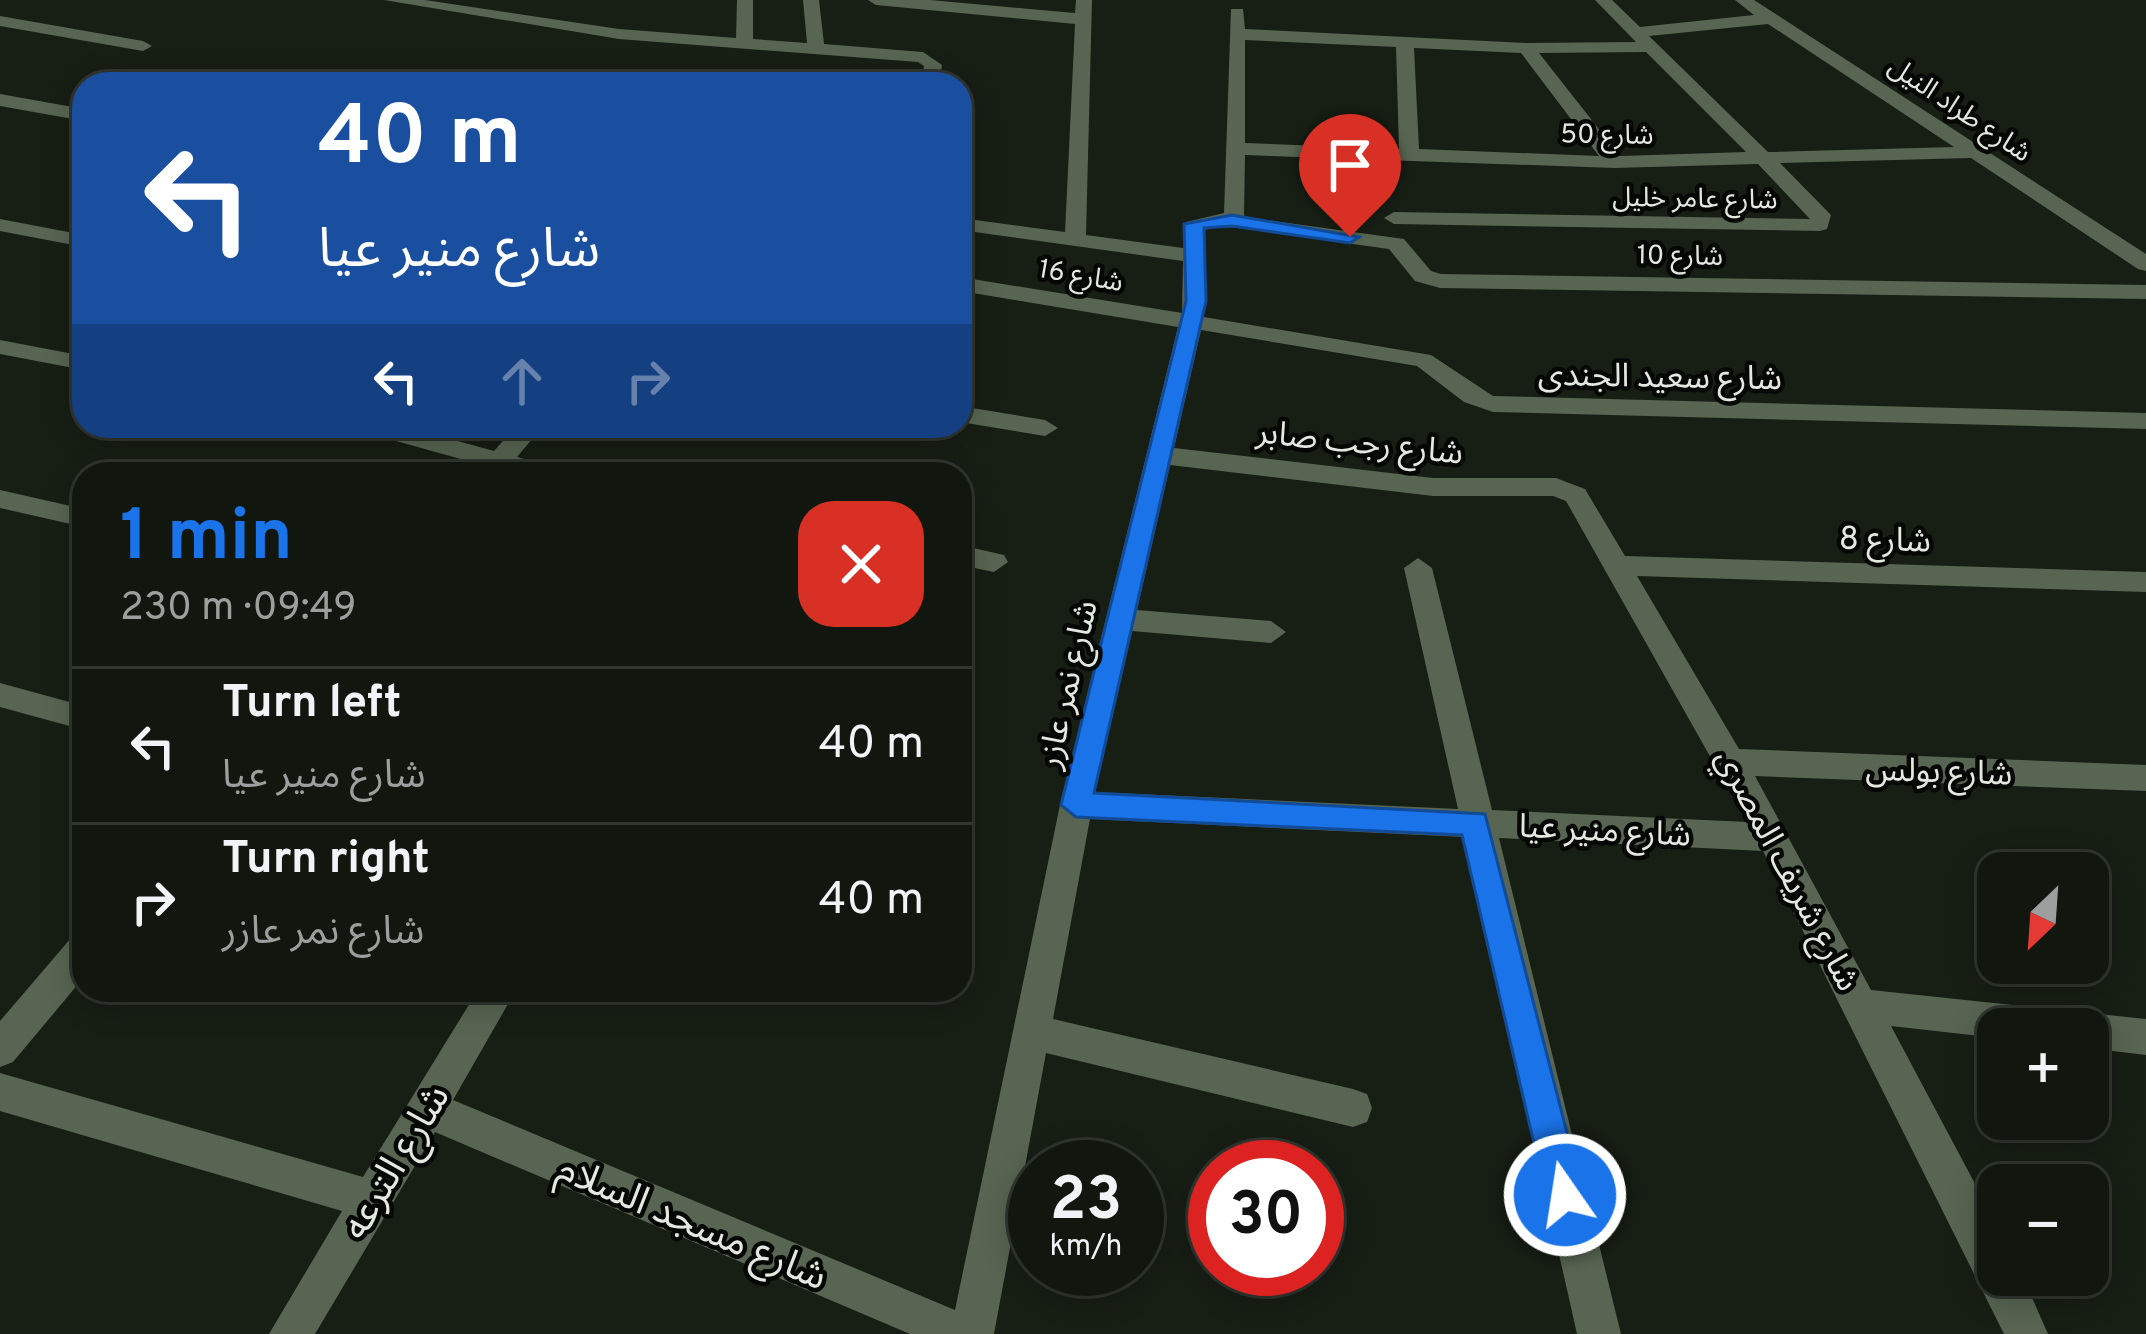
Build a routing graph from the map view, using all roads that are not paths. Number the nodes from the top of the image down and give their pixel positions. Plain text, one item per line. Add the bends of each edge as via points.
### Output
1 (392, 0) edge
2 (745, 0) edge
3 (811, 0) edge
4 (876, 0) edge
5 (1603, 0) edge
6 (1743, 0) edge
7 (1082, 9) edge
8 (1773, 18) junction
9 (0, 21) edge
10 (1644, 39) junction
11 (1405, 42) junction
12 (744, 45) junction
13 (143, 46) dead end
14 (1526, 48) junction
15 (816, 49) junction
16 (932, 72) edge
17 (0, 100) edge
18 (72, 113) edge
19 (1236, 148) junction
20 (1976, 152) junction
21 (1409, 156) junction
22 (1768, 158) junction
23 (1614, 162) junction
24 (1394, 218) dead end
25 (1232, 220) junction
26 (0, 225) edge
27 (972, 226) edge
28 (72, 239) edge
29 (1075, 240) junction
30 (1196, 256) junction
31 (2141, 258) edge
32 (972, 286) edge
33 (2146, 292) edge
34 (1191, 325) junction
35 (0, 347) edge
36 (72, 361) edge
37 (972, 416) edge
38 (2146, 421) edge
39 (1045, 428) dead end
40 (409, 438) edge
41 (520, 438) edge
42 (1158, 455) junction
43 (480, 462) edge
44 (499, 462) edge
45 (1556, 488) joint
46 (0, 499) edge
47 (72, 515) edge
48 (972, 557) edge
49 (994, 562) dead end
50 (1622, 566) junction
51 (1418, 568) dead end
52 (2146, 582) edge
53 (1118, 619) junction
54 (1271, 632) dead end
55 (0, 694) edge
56 (72, 715) edge
57 (1731, 762) junction
58 (2146, 778) edge
59 (1076, 805) junction
60 (1474, 823) junction
61 (1773, 838) junction
62 (72, 964) edge
63 (491, 1002) edge
64 (1863, 1006) junction
65 (1977, 1018) edge
66 (1032, 1032) junction
67 (2109, 1032) edge
68 (2146, 1036) edge
69 (0, 1049) edge
70 (0, 1092) edge
71 (425, 1108) junction
72 (1353, 1108) dead end
73 (370, 1199) junction
74 (1977, 1229) edge
75 (2009, 1296) edge
76 (291, 1334) edge
77 (961, 1334) edge
78 (972, 1334) edge
79 (1599, 1334) edge
80 (2026, 1334) edge

1 - 12 street
2 - 12 street
3 - 15 street
4 - 7 street
5 - 10 street, شارع عامر خليل
6 - 8 street, شارع طراد النيل
7 - 29 street
8 - 10 street
8 - 20 street, شارع طراد النيل
9 - 13 street
10 - 14 street
10 - 22 street, شارع عامر خليل
11 - 14 street
11 - 19 street via 1237,24
11 - 21 street
12 - 15 street
14 - 23 street
15 - 16 street via 923,57
17 - 18 street
19 - 21 street, شارع 50
19 - 25 street
20 - 22 street, شارع 50
20 - 31 street, شارع طراد النيل
21 - 23 street, شارع 50
22 - 23 street, شارع 50
22 - 24 street, شارع عامر خليل via 1821,215 1820,225
25 - 30 street via 1194,224
25 - 33 street, شارع 10 via 1396,244 1423,277 1440,281
26 - 28 street
27 - 29 street
29 - 30 street
30 - 34 street, شارع نمر عازر
32 - 34 street, شارع 16
34 - 38 street, شارع سعيد الجندى via 1423,360 1464,394 1493,404
34 - 42 street, شارع نمر عازر
35 - 36 street
37 - 39 street
40 - 43 street
41 - 44 street
42 - 45 street, شارع رجب صابر via 1433,488
42 - 53 street, شارع نمر عازر
45 - 50 street, شارع شريف المصري via 1583,501
46 - 47 street
48 - 49 street
50 - 52 street, شارع 8
50 - 57 street, شارع شريف المصري
51 - 60 street
53 - 54 street
53 - 59 street, شارع نمر عازر
55 - 56 street
57 - 58 street, شارع بولس
57 - 61 street, شارع شريف المصري
59 - 60 street, شارع منير عيا
59 - 66 street, شارع نمر عازر
60 - 61 street, شارع منير عيا
60 - 79 street
61 - 64 street, شارع شريف المصري
62 - 69 street
63 - 71 street, شارع الترعه
64 - 65 street
64 - 74 street, شارع شريف المصري
66 - 72 street
66 - 78 street, شارع نمر عازر
67 - 68 street
70 - 73 street
71 - 73 street, شارع الترعه
71 - 77 street, شارع مسجد السلام
73 - 76 street, شارع الترعه
75 - 80 street, شارع شريف المصري

